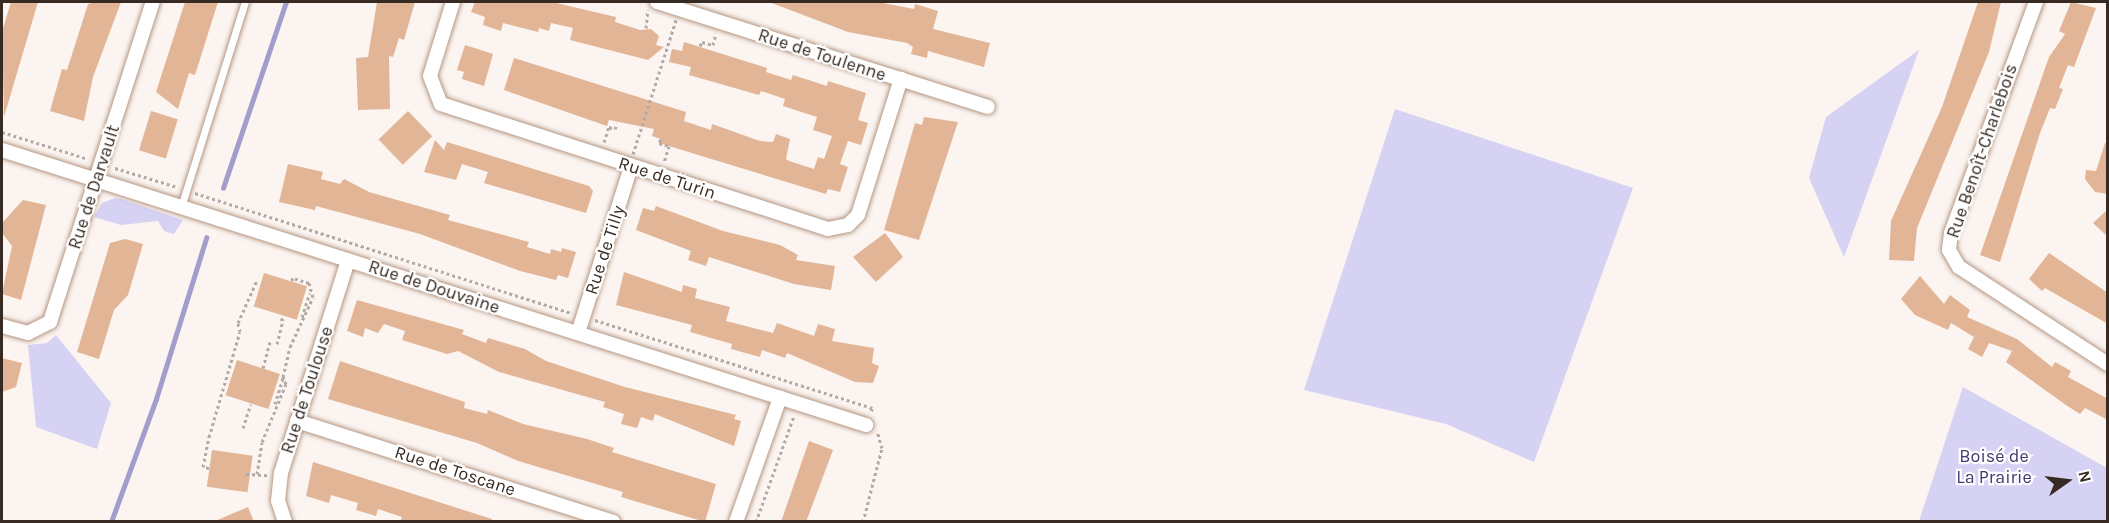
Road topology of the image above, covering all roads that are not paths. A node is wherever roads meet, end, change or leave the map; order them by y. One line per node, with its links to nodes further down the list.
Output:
1 (153, 2): 11 (street, Rue de Darvault)
2 (245, 2): 12 (lane)
3 (453, 2): 10 (street, Rue de Turin)
4 (657, 2): 6 (street, Rue de Toulenne)
5 (2036, 2): 16 (street, Rue Benoît-Charlebois)
6 (694, 7): 7 (street, Rue de Toulenne)
7 (901, 80): 8 (street, Rue de Toulenne); 10 (street, Rue de Turin)
8 (988, 107)
9 (2, 150): 11 (street, Rue de Douvaine)
10 (632, 161): 15 (street, Rue de Tilly)
11 (96, 180): 12 (street, Rue de Douvaine); 14 (street, Rue de Darvault)
12 (181, 207): 13 (street, Rue de Douvaine)
13 (348, 260): 15 (street, Rue de Douvaine); 18 (street, Rue de Toulouse)
14 (2, 326)
15 (578, 333): 17 (street, Rue de Douvaine)
16 (2108, 364)
17 (780, 398): 19 (street, Rue de Douvaine); 22 (street)
18 (297, 421): 20 (street, Rue de Toulouse); 21 (street, Rue de Toscane)
19 (866, 425)
20 (285, 522)
21 (613, 522)
22 (736, 522)

